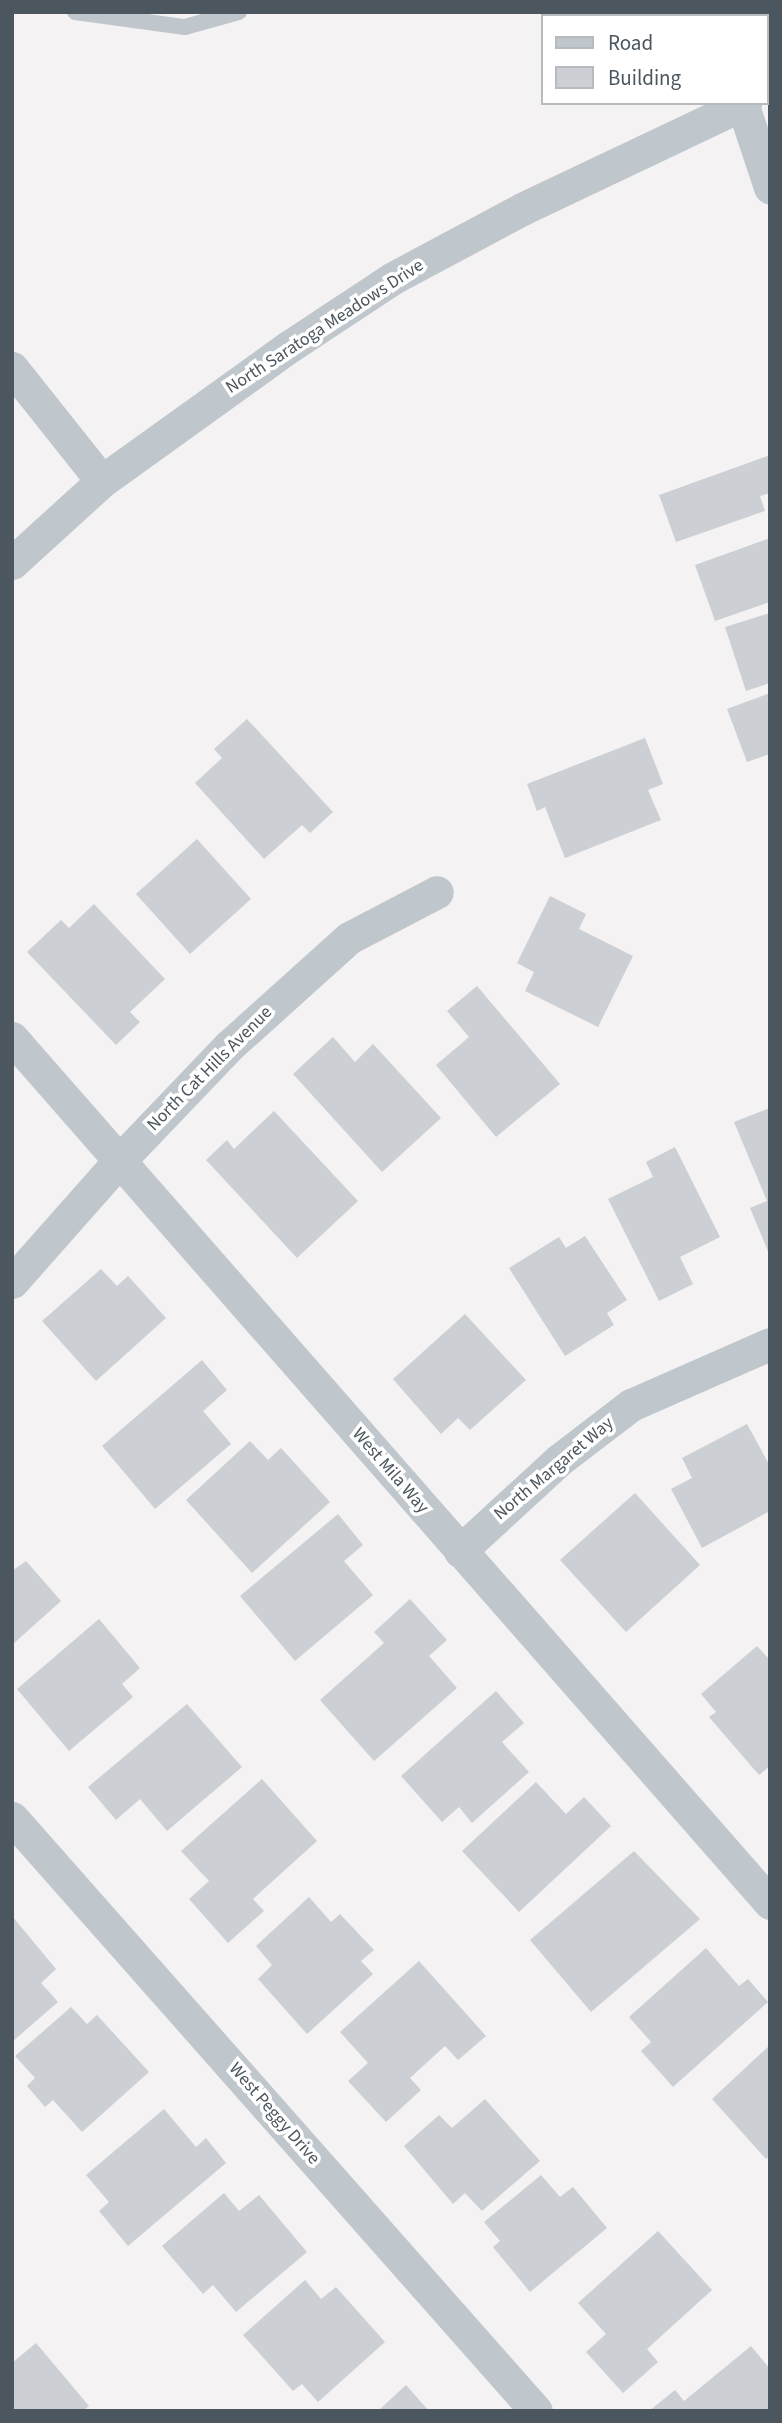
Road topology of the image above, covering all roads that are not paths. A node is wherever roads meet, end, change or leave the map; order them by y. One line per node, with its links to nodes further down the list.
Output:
1 (75, 12): 2 (lane)
2 (239, 12)
3 (739, 105): 7 (street, North Saratoga Meadows Drive)
4 (744, 105): 5 (street)
5 (770, 187)
6 (12, 368): 7 (street)
7 (102, 481): 8 (street, North Saratoga Meadows Drive)
8 (12, 563)
9 (437, 892): 11 (street, North Cat Hills Avenue)
10 (12, 1038): 11 (street, West Mila Way)
11 (120, 1160): 12 (street, North Cat Hills Avenue); 14 (street, West Mila Way)
12 (12, 1282)
13 (770, 1344): 14 (street, North Margaret Way)
14 (460, 1551): 16 (street, West Mila Way)
15 (12, 1818): 17 (street, West Peggy Drive)
16 (770, 1903)
17 (536, 2411)

